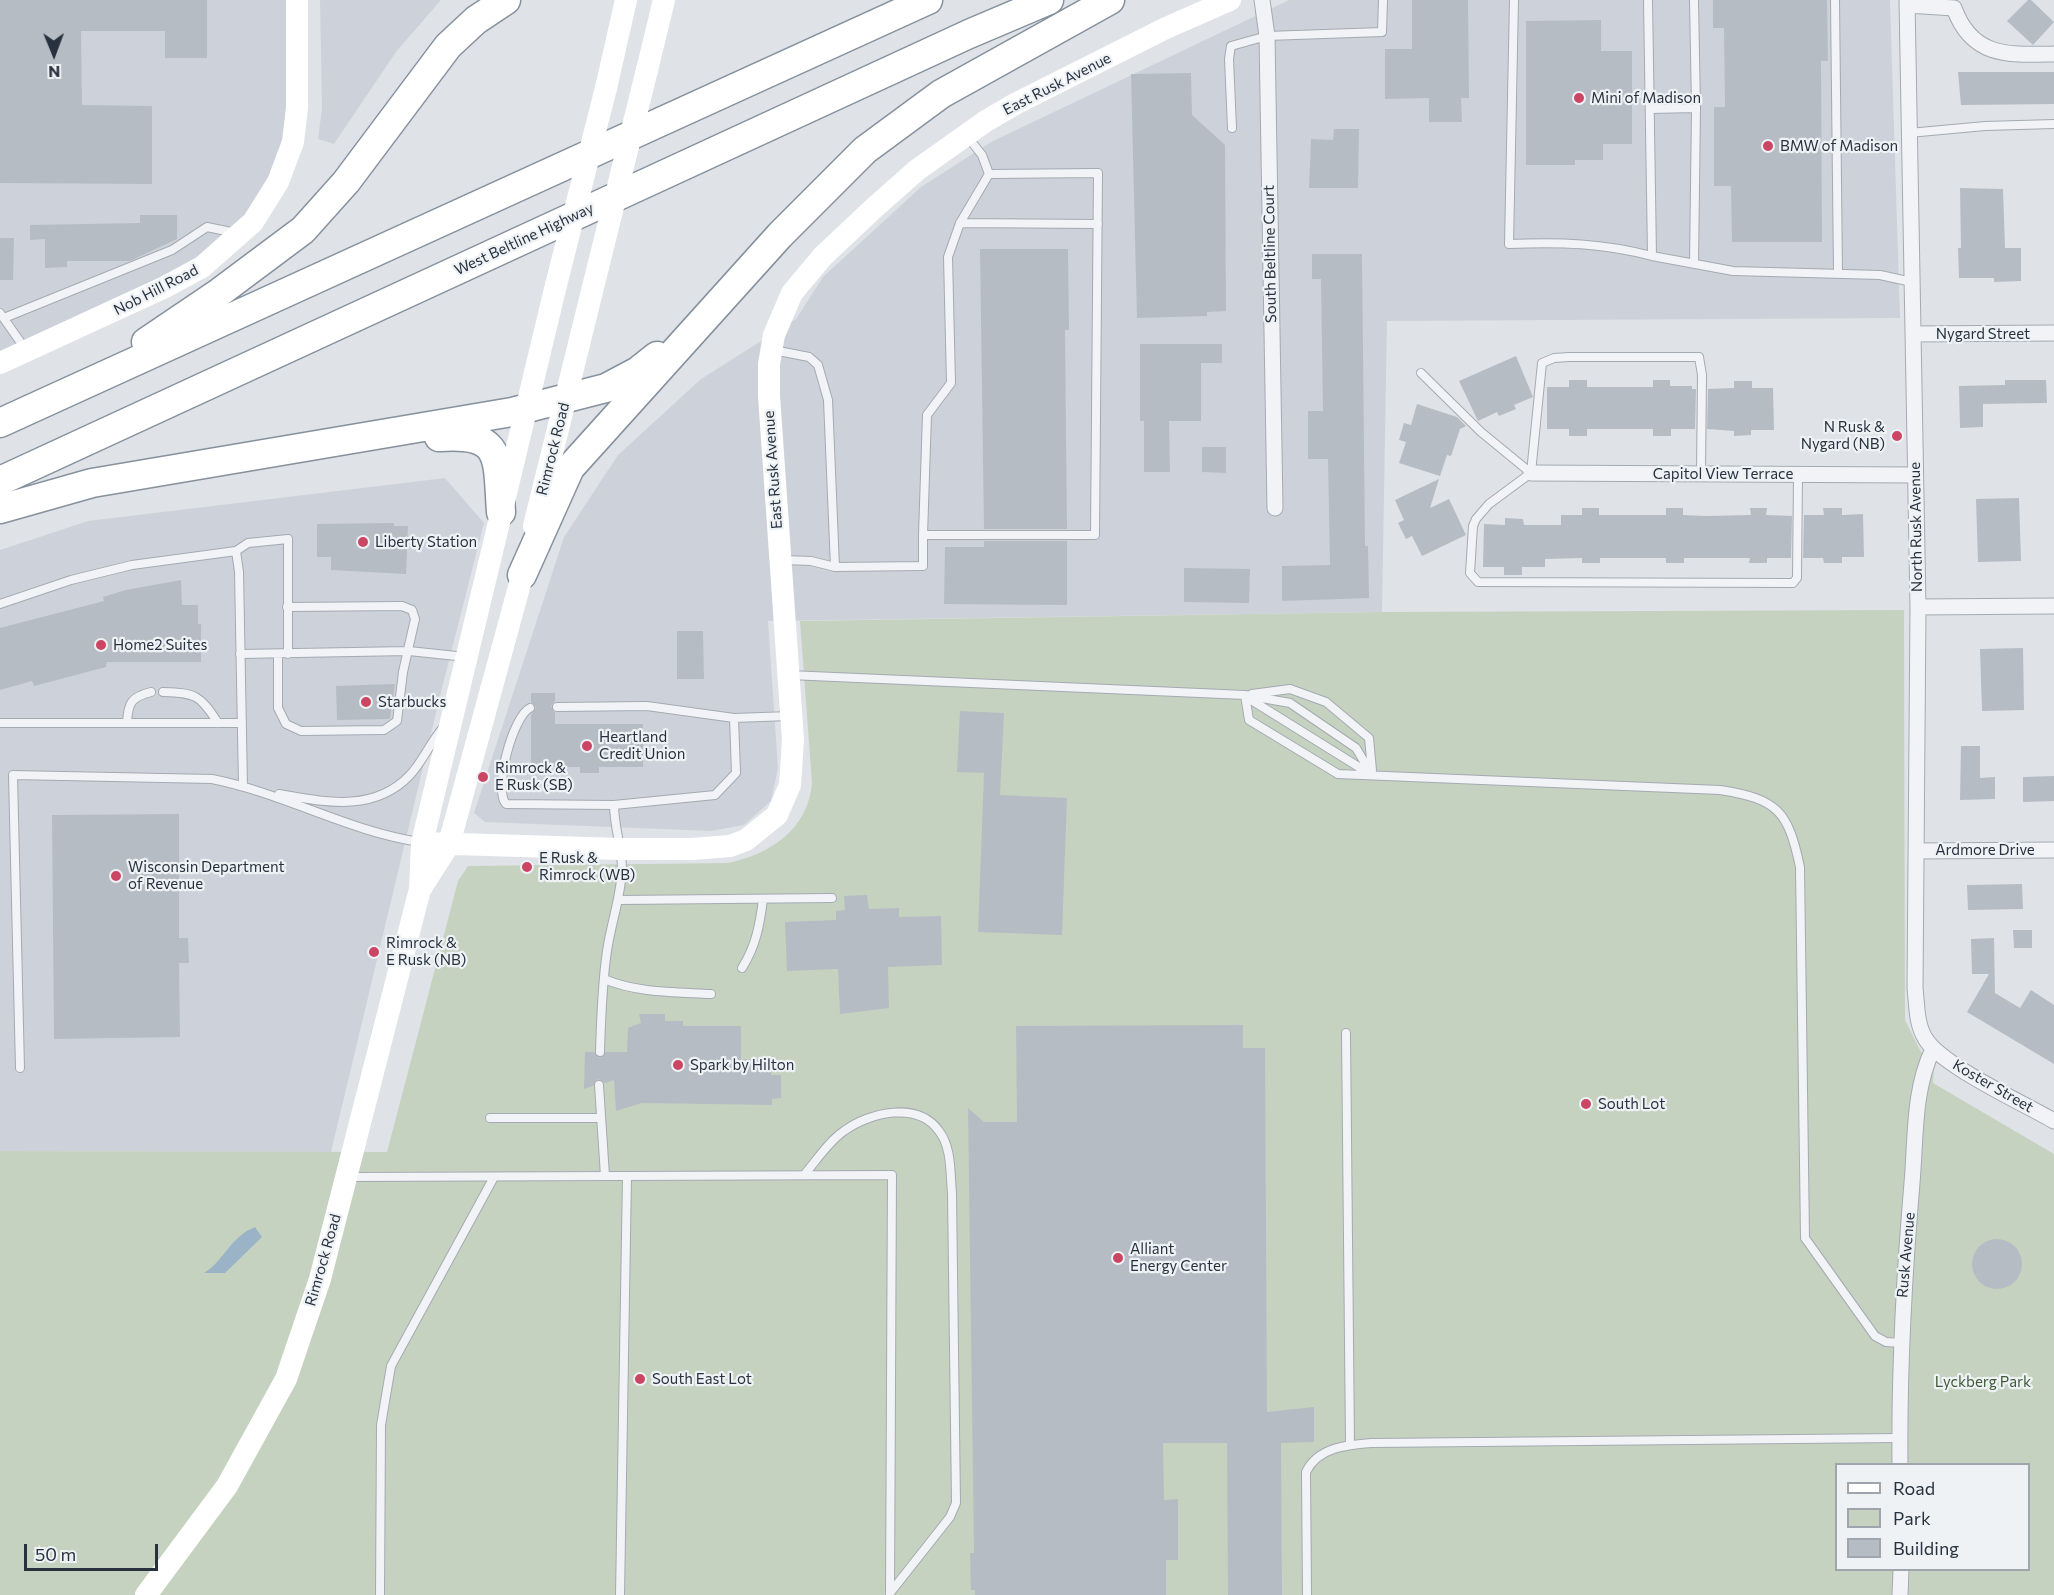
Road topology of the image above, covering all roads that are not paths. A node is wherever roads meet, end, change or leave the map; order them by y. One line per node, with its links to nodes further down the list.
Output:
1 (297, 0): 28 (main road, Nob Hill Road)
2 (506, 0): 41 (highway)
3 (626, 0): 43 (main road, Rimrock Road, bridge)
4 (664, 0): 42 (main road, Rimrock Road, bridge)
5 (928, 0): 41 (highway)
6 (1049, 0): 50 (highway, West Beltline Highway)
7 (1110, 0): 33 (highway)
8 (1230, 0): 24 (main road, East Rusk Avenue)
9 (1262, 0): 17 (street, South Beltline Court)
10 (1383, 0): 17 (lane)
11 (1514, 0): 29 (lane)
12 (1648, 0): 20 (lane)
13 (1694, 0): 19 (lane)
14 (1835, 0): 31 (lane)
15 (1907, 3): 16 (street); 23 (street, North Rusk Avenue)
16 (1957, 4): 18 (street)
17 (1267, 36): 22 (lane); 51 (street, South Beltline Court)
18 (2054, 54)
19 (1696, 108): 20 (lane); 30 (lane)
20 (1650, 109): 29 (lane)
21 (2054, 124): 23 (lane)
22 (1232, 128)
23 (1909, 132): 32 (street, North Rusk Avenue)
24 (966, 134): 25 (lane); 37 (main road, East Rusk Avenue)
25 (989, 174): 26 (lane); 27 (lane)
26 (960, 223): 27 (lane); 54 (lane)
27 (1098, 224): 54 (lane)
28 (241, 235): 34 (lane); 38 (main road, Nob Hill Road)
29 (1652, 256): 30 (lane)
30 (1694, 264): 31 (lane)
31 (1838, 273): 32 (lane)
32 (1912, 282): 36 (street, North Rusk Avenue)
33 (708, 315): 42 (highway); 58 (highway)
34 (2, 316): 38 (lane)
35 (2054, 333): 36 (street, Nygard Street)
36 (1913, 334): 49 (street, North Rusk Avenue)
37 (772, 350): 56 (main road, East Rusk Avenue); 57 (lane)
38 (27, 351): 39 (main road, Nob Hill Road)
39 (0, 363)
40 (1421, 373): 46 (lane)
41 (71, 391): 44 (highway)
42 (565, 398): 43 (highway); 58 (main road, Rimrock Road)
43 (527, 409): 45 (highway); 53 (main road, Rimrock Road)
44 (0, 423)
45 (350, 441): 52 (highway); 53 (highway)
46 (1531, 473): 47 (street, Capitol View Terrace); 47 (lane); 48 (lane)
47 (1701, 474): 48 (street, Capitol View Terrace)
48 (1798, 474): 49 (street, Capitol View Terrace)
49 (1914, 475): 62 (street, North Rusk Avenue)
50 (0, 481)
51 (1275, 508)
52 (0, 509)
53 (501, 512): 67 (main road, Rimrock Road)
54 (923, 535): 57 (lane)
55 (236, 551): 59 (lane); 61 (lane); 64 (lane)
56 (779, 560): 57 (lane); 68 (main road, East Rusk Avenue)
57 (835, 567)
58 (522, 575): 86 (main road, Rimrock Road)
59 (0, 604)
60 (2054, 606): 62 (street)
61 (287, 607): 63 (lane); 66 (lane)
62 (1918, 607): 89 (street, North Rusk Avenue)
63 (409, 651): 65 (lane); 66 (lane); 67 (lane)
64 (240, 654): 65 (lane); 80 (lane)
65 (278, 654): 66 (lane)
66 (288, 654)
67 (467, 658): 75 (main road, Rimrock Road)
68 (788, 675): 71 (lane); 74 (main road, East Rusk Avenue)
69 (151, 692): 78 (lane)
70 (163, 692): 79 (lane)
71 (1245, 695): 81 (lane); 81 (lane); 81 (lane); 81 (lane)
72 (557, 707): 76 (lane)
73 (530, 708): 84 (lane)
74 (791, 716): 76 (lane); 87 (main road, East Rusk Avenue)
75 (452, 718): 83 (lane); 85 (main road, Rimrock Road)
76 (734, 718): 84 (lane)
77 (0, 723): 78 (lane)
78 (127, 723): 79 (lane)
79 (219, 723): 80 (lane)
80 (242, 723): 82 (lane)
81 (1372, 775): 110 (lane)
82 (243, 786): 83 (lane); 100 (lane)
83 (257, 791): 85 (lane)
84 (614, 805): 87 (lane)
85 (422, 843): 86 (main road, East Rusk Avenue); 90 (main road, Rimrock Road)
86 (449, 844): 87 (main road, East Rusk Avenue); 90 (main road, Rimrock Road)
87 (621, 849): 93 (lane)
88 (2054, 850): 89 (street, Ardmore Drive)
89 (1916, 851): 98 (street, North Rusk Avenue)
90 (420, 889): 108 (main road, Rimrock Road)
91 (832, 898): 92 (lane)
92 (763, 899): 93 (lane); 94 (lane)
93 (619, 900): 95 (lane)
94 (742, 968)
95 (604, 979): 96 (lane); 99 (lane)
96 (711, 994)
97 (1346, 1033): 112 (lane)
98 (1933, 1049): 104 (street, Koster Street); 110 (street, Rusk Avenue)
99 (600, 1052)
100 (20, 1068)
101 (599, 1085): 103 (lane)
102 (490, 1118): 103 (lane)
103 (601, 1118): 106 (lane)
104 (2054, 1121)
105 (804, 1175): 107 (lane); 115 (lane); 115 (lane)
106 (605, 1176): 107 (lane); 109 (lane)
107 (627, 1176): 118 (lane)
108 (346, 1177): 109 (lane); 116 (main road, Rimrock Road)
109 (494, 1177): 117 (lane)
110 (1901, 1343): 111 (street, Rusk Avenue)
111 (1900, 1438): 112 (lane); 113 (street, Rusk Avenue)
112 (1350, 1445): 119 (lane)
113 (1900, 1463)
114 (1901, 1571): 120 (street)
115 (890, 1594)
116 (146, 1595)
117 (380, 1595)
118 (620, 1595)
119 (1308, 1595)
120 (1900, 1595)

